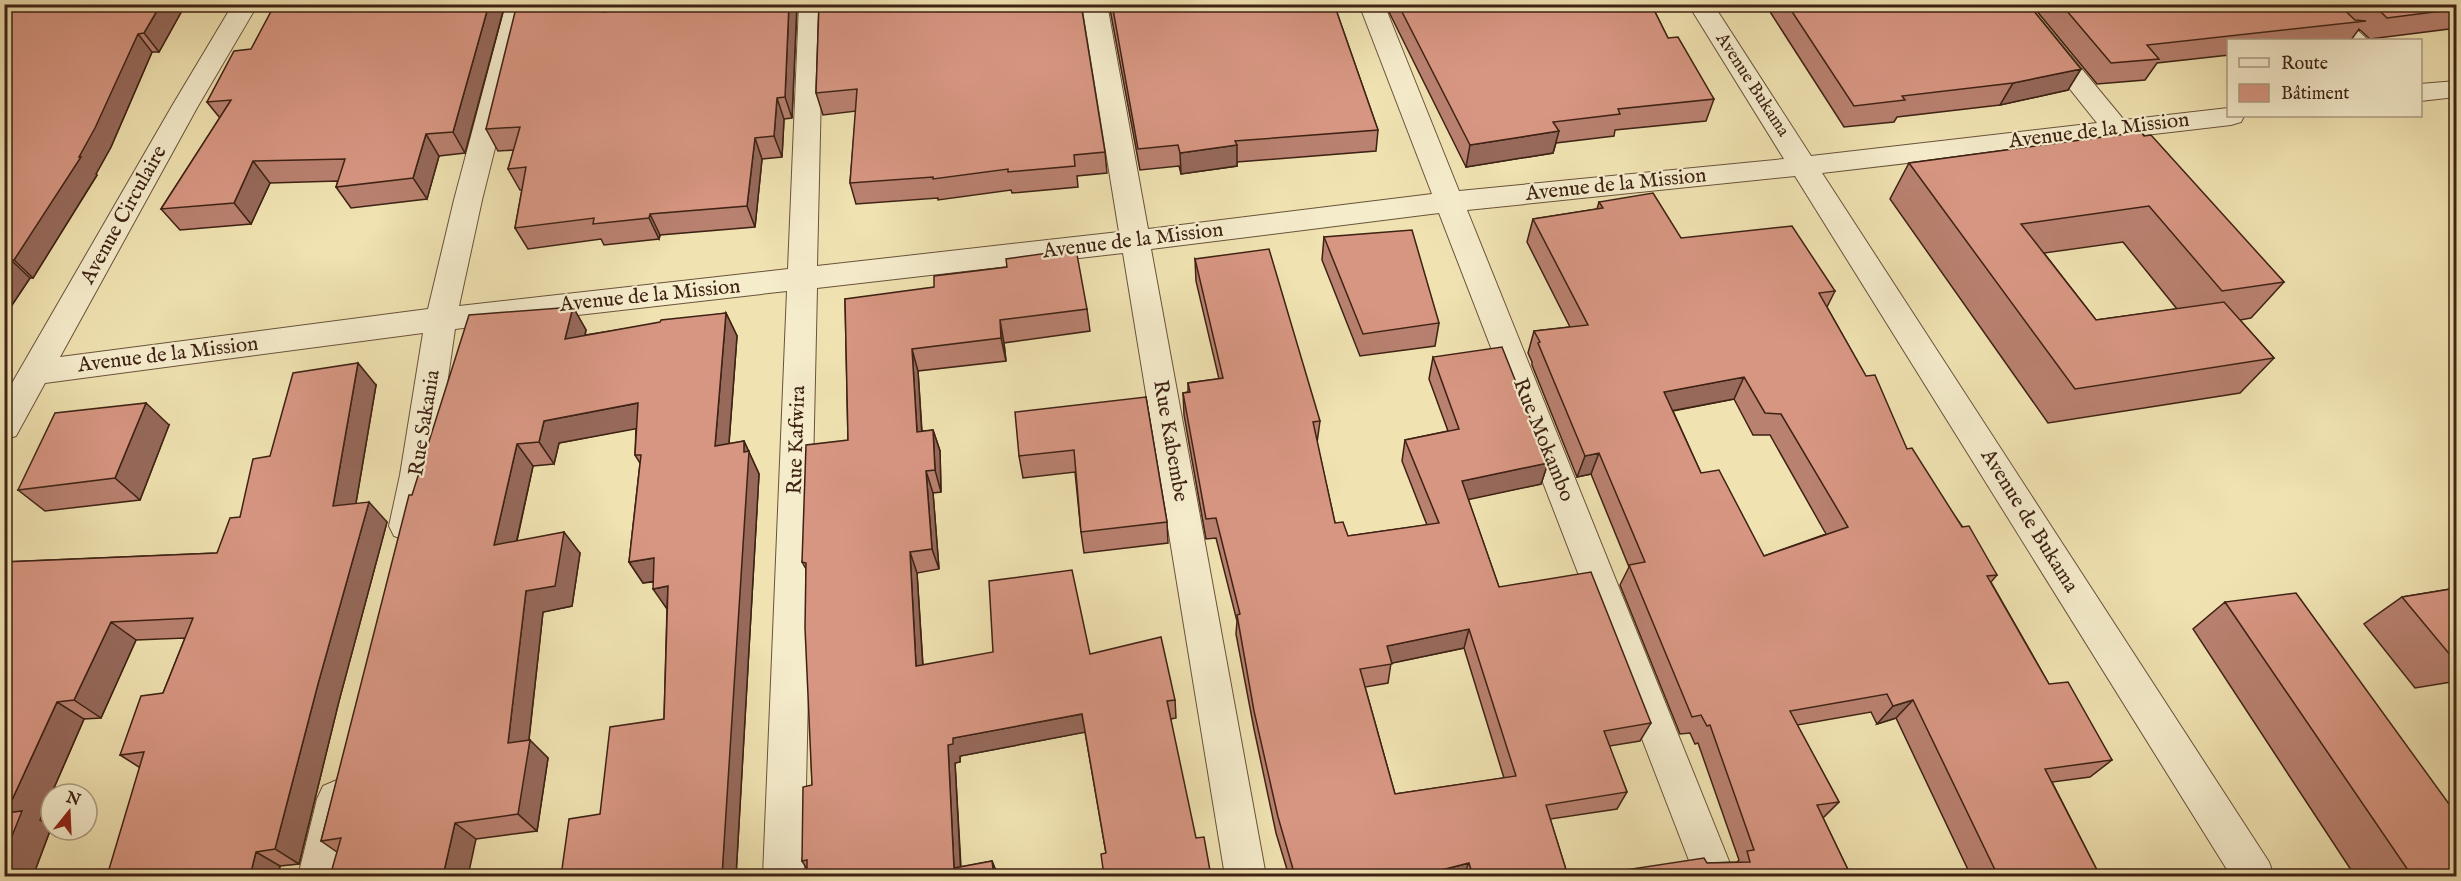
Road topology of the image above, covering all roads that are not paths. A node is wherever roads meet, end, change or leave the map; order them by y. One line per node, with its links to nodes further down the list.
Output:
1 (246, 4): 19 (street, Avenue Circulaire)
2 (519, 4): 18 (street, Rue Sakania)
3 (811, 4): 17 (street, Rue Kafwira)
4 (1094, 4): 16 (street, Rue Kabembe)
5 (1371, 4): 15 (street, Rue Mokambo)
6 (1700, 4): 14 (street, Avenue Bukama)
7 (2014, 4): 13 (street)
8 (2314, 4): 9 (street)
9 (2354, 39)
10 (2457, 89): 11 (street)
11 (2422, 93)
12 (2227, 116): 13 (street, Avenue de la Mission)
13 (2117, 129): 14 (street, Avenue de la Mission)
14 (1804, 166): 15 (street, Avenue de la Mission); 27 (street, Avenue de Bukama)
15 (1449, 202): 16 (street, Avenue de la Mission); 26 (street, Rue Mokambo)
16 (1135, 241): 17 (street, Avenue de la Mission); 25 (street, Rue Kabembe)
17 (802, 279): 18 (street, Avenue de la Mission); 24 (street, Rue Kafwira)
18 (441, 320): 19 (street, Avenue de la Mission); 21 (street, Rue Sakania)
19 (36, 372): 20 (street, Avenue Circulaire)
20 (4, 427)
21 (399, 552)
22 (343, 772): 23 (street)
23 (318, 876)
24 (783, 876)
25 (1246, 876)
26 (1715, 876)
27 (2254, 876)

